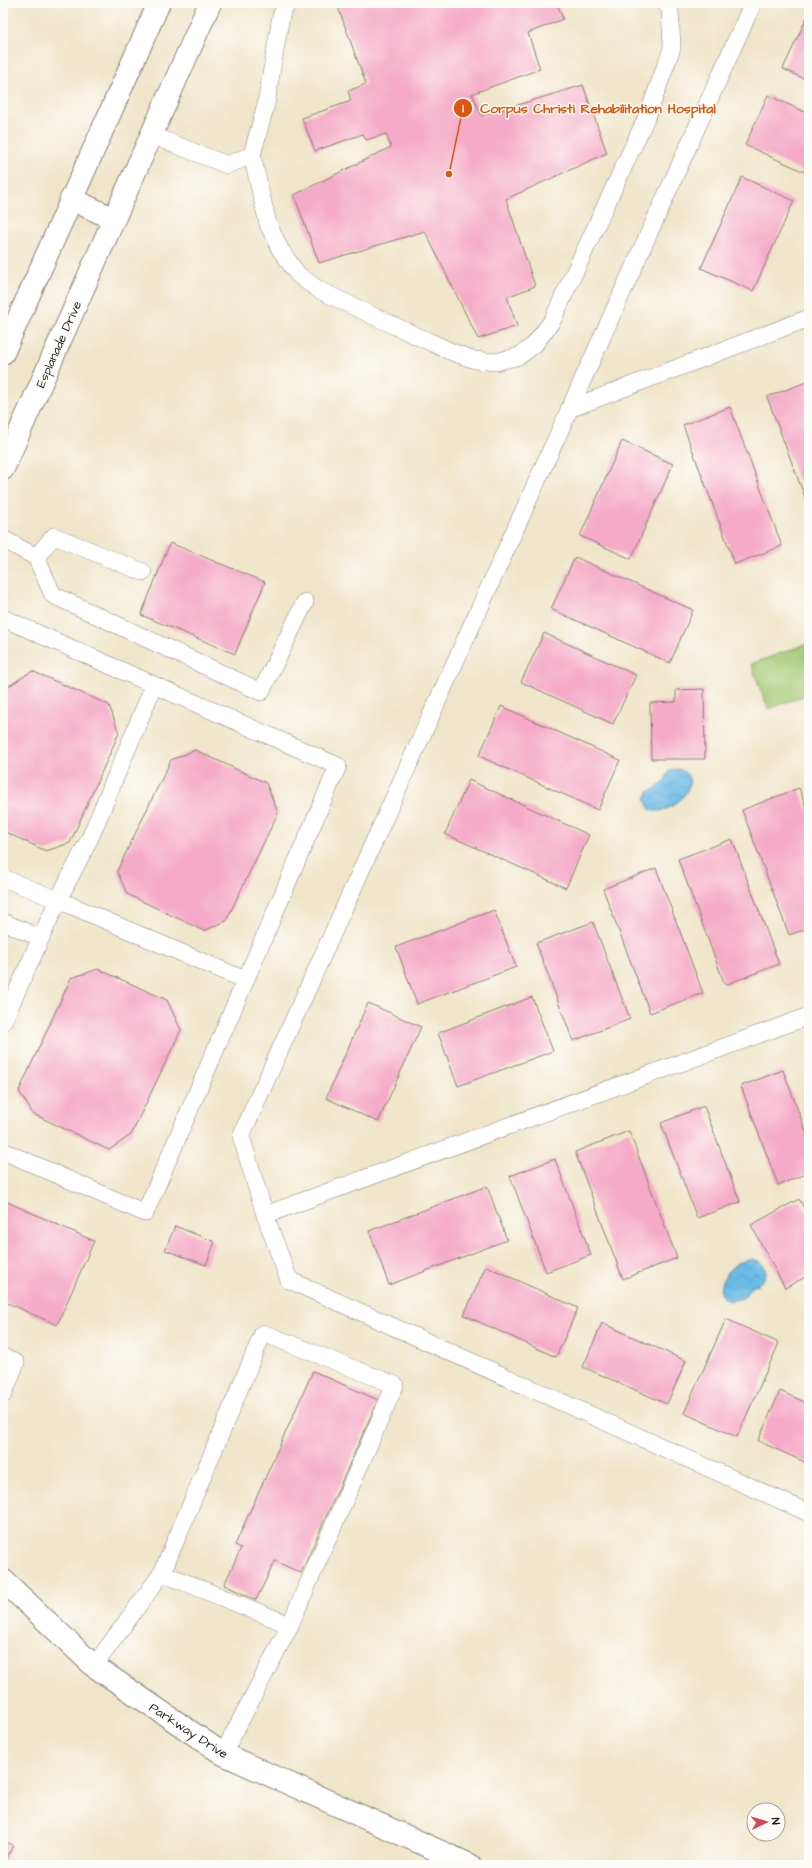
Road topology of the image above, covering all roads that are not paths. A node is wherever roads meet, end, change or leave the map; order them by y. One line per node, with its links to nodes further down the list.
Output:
1 (159, 3): 8 (street)
2 (210, 3): 6 (street, Esplanade Drive)
3 (287, 3): 7 (lane)
4 (666, 3): 7 (lane)
5 (752, 3): 12 (lane)
6 (151, 135): 7 (lane); 9 (street, Esplanade Drive)
7 (252, 155)
8 (71, 199): 9 (street); 11 (street)
9 (114, 219): 13 (street, Esplanade Drive)
10 (809, 318): 12 (lane)
11 (3, 353)
12 (569, 409): 28 (lane)
13 (3, 469)
14 (3, 539): 15 (lane)
15 (36, 557): 16 (lane); 17 (lane)
16 (143, 572)
17 (305, 602)
18 (3, 618): 19 (lane)
19 (154, 685): 21 (lane); 24 (lane)
20 (3, 878): 21 (lane)
21 (58, 900): 23 (lane); 24 (lane)
22 (3, 922): 23 (lane)
23 (41, 938): 26 (lane)
24 (245, 980): 27 (lane)
25 (809, 1016): 28 (lane)
26 (3, 1022)
27 (3, 1151)
28 (265, 1215): 31 (lane)
29 (3, 1358): 30 (lane)
30 (3, 1395)
31 (809, 1513)
32 (162, 1573): 34 (lane); 34 (lane); 35 (lane)
33 (3, 1580): 35 (street, Parkway Drive)
34 (290, 1626): 36 (lane)
35 (94, 1666): 36 (street, Parkway Drive)
36 (223, 1754): 37 (street, Parkway Drive)
37 (470, 1865)

